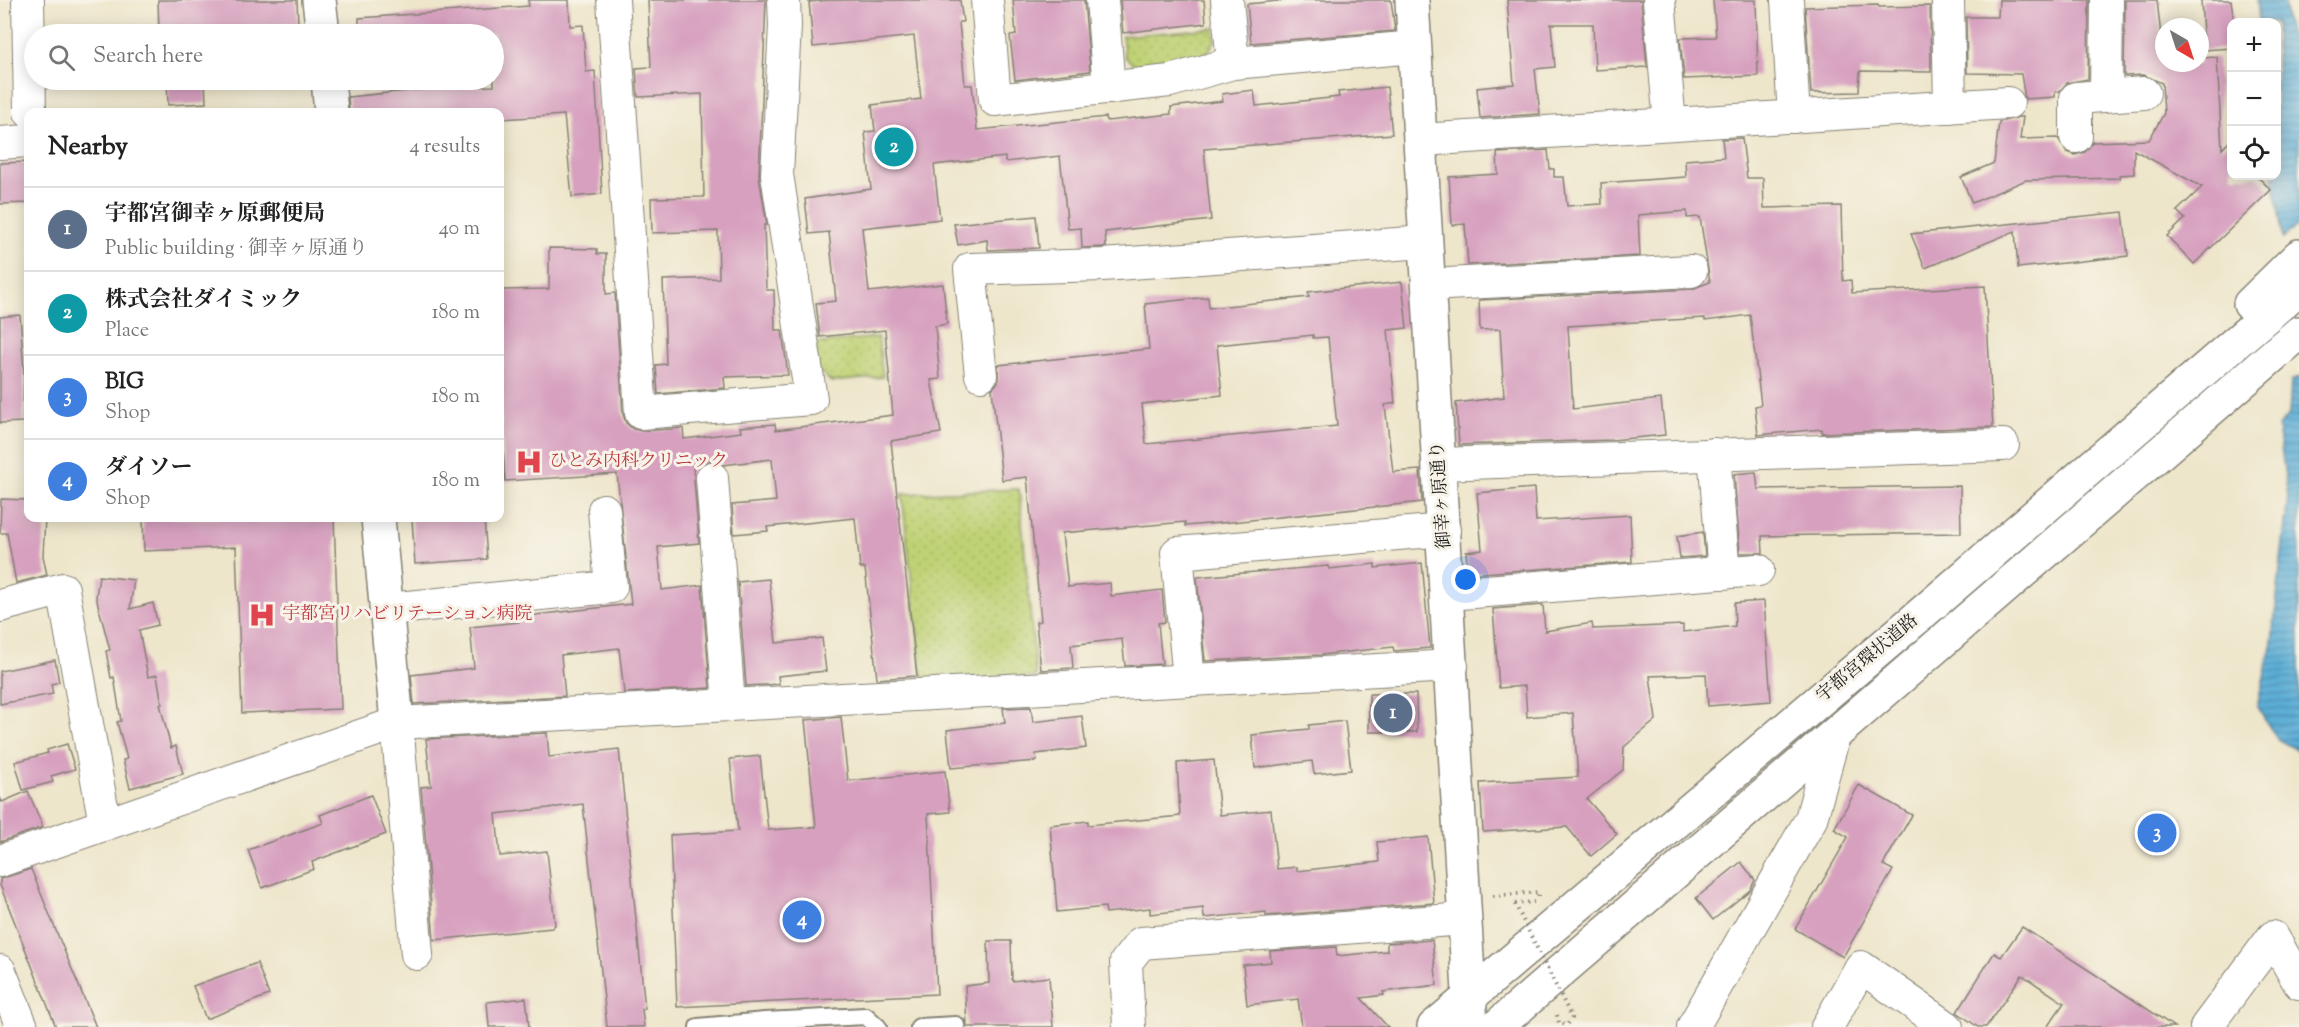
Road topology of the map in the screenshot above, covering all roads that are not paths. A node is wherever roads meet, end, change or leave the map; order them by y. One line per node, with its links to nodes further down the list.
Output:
1 (28, 0): 13 (street)
2 (319, 0): 14 (main road)
3 (613, 0): 4 (street)
4 (784, 0)
5 (987, 0): 17 (street)
6 (1102, 0): 17 (street)
7 (1227, 0): 16 (street)
8 (1412, 0): 15 (main road, 御幸ヶ原通り)
9 (1659, 0): 27 (street)
10 (1787, 0): 26 (street)
11 (1948, 0): 23 (street)
12 (2107, 0): 21 (street)
13 (28, 24)
14 (322, 24)
15 (1415, 46): 16 (street); 29 (main road, 御幸ヶ原通り)
16 (1233, 63): 17 (street)
17 (1109, 88)
18 (30, 90): 24 (street)
19 (329, 90): 25 (main road)
20 (2144, 93): 21 (street)
21 (2106, 95): 28 (street)
22 (2008, 103): 23 (street)
23 (1950, 107): 26 (street)
24 (30, 108)
25 (331, 108)
26 (1794, 117): 27 (street)
27 (1670, 124): 29 (street)
28 (2076, 137)
29 (1420, 140): 32 (main road, 御幸ヶ原通り)
30 (24, 141): 31 (street)
31 (0, 143)
32 (1425, 242): 35 (main road, 御幸ヶ原通り); 39 (street)
33 (2299, 256): 47 (main road)
34 (1691, 271): 35 (street)
35 (1428, 285): 42 (main road, 御幸ヶ原通り)
36 (2299, 288): 47 (main road, 宇都宮環状道路)
37 (2299, 333): 48 (main road, 宇都宮環状道路)
38 (2299, 354): 48 (main road)
39 (981, 375)
40 (2003, 445): 41 (street)
41 (1714, 454): 42 (street); 50 (street)
42 (1440, 464): 46 (main road, 御幸ヶ原通り)
43 (712, 478): 56 (street)
44 (604, 510): 53 (street)
45 (378, 522): 53 (main road)
46 (1444, 530): 51 (main road, 御幸ヶ原通り); 55 (street)
47 (2016, 530): 65 (main road, 宇都宮環状道路)
48 (2033, 565): 58 (main road, 宇都宮環状道路)
49 (1758, 570): 50 (street)
50 (1724, 573): 51 (street)
51 (1448, 594): 54 (main road, 御幸ヶ原通り)
52 (0, 606): 59 (street)
53 (387, 609): 57 (main road)
54 (1452, 666): 55 (street); 61 (main road, 御幸ヶ原通り)
55 (1189, 680): 56 (street)
56 (729, 705): 57 (street)
57 (397, 723): 59 (street); 62 (street)
58 (1834, 736): 75 (main road, 宇都宮環状道路); 76 (street)
59 (105, 824): 60 (street)
60 (0, 861)
61 (1465, 920): 65 (main road, 御幸ヶ原通り); 73 (street)
62 (417, 954)
63 (0, 971): 68 (street)
64 (2299, 983): 79 (street)
65 (1470, 1012): 74 (main road, 宇都宮環状道路)
66 (829, 1022): 67 (lane); 70 (lane)
67 (766, 1024): 69 (lane)
68 (22, 1027)
69 (698, 1027)
70 (878, 1027)
71 (919, 1027): 72 (lane)
72 (956, 1027)
73 (1129, 1027)
74 (1434, 1027)
75 (1496, 1027)
76 (1693, 1027)
77 (1827, 1027): 78 (street)
78 (1947, 1027)
79 (2206, 1027)

